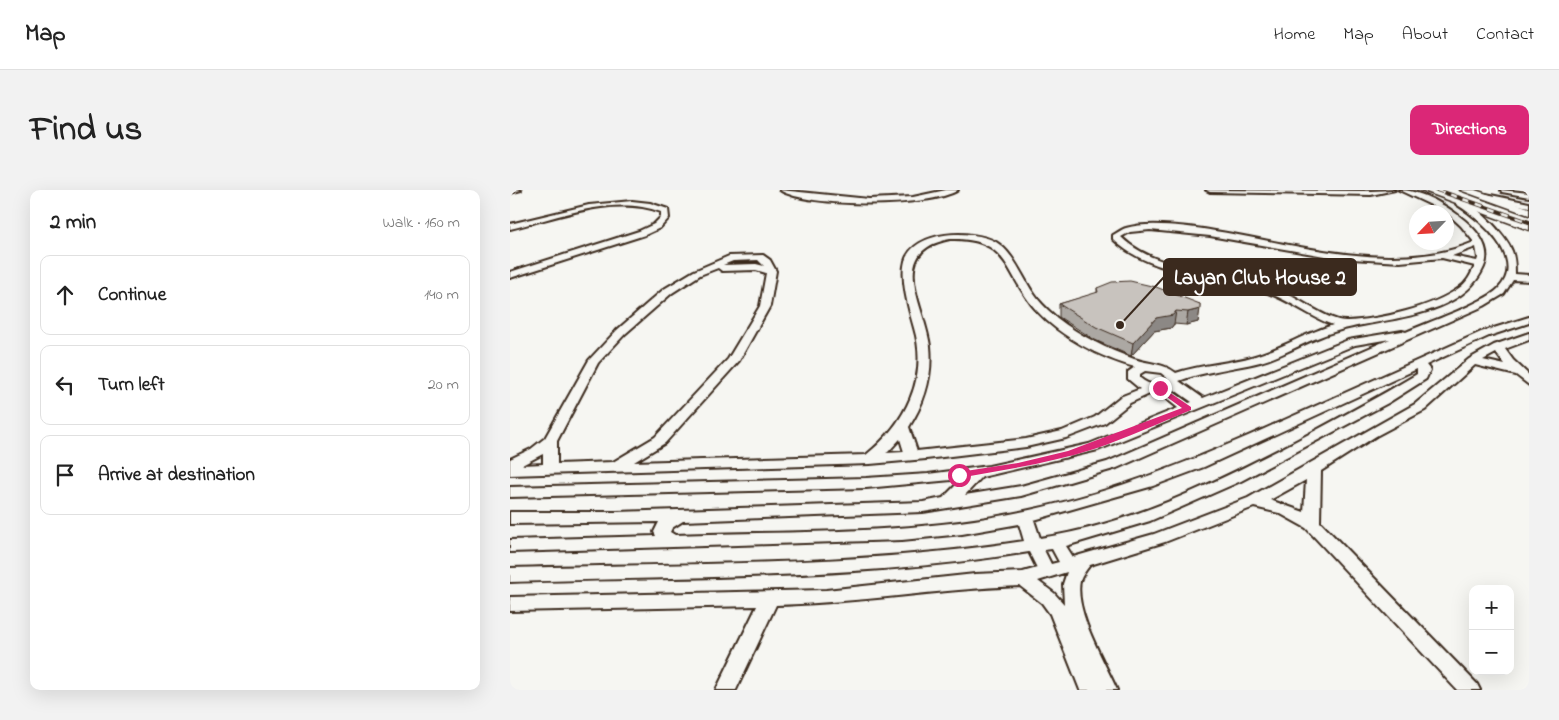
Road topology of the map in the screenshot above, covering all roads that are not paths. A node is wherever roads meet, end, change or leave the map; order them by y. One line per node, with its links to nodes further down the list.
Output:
1 (517, 190): 6 (street)
2 (784, 190): 3 (street)
3 (954, 190)
4 (1210, 190): 7 (street)
5 (1505, 190): 10 (street)
6 (510, 191)
7 (1393, 193): 8 (street)
8 (1421, 193): 9 (main road); 11 (street); 12 (street)
9 (1466, 195): 13 (street); 14 (main road); 17 (main road); 22 (street)
10 (1529, 195)
11 (1429, 205)
12 (1436, 205)
13 (1529, 205)
14 (1529, 212)
15 (1454, 217): 18 (street)
16 (510, 227): 21 (street)
17 (1529, 227)
18 (1481, 248): 19 (street); 20 (street)
19 (1441, 256): 20 (street); 24 (street)
20 (1480, 265): 26 (street)
21 (510, 275)
22 (1512, 277): 23 (street); 28 (street)
23 (1529, 278)
24 (1306, 309): 26 (street); 27 (street)
25 (1529, 320): 33 (street)
26 (1345, 325): 27 (street)
27 (1317, 333): 36 (street)
28 (1413, 333): 43 (street); 59 (street)
29 (1529, 336): 30 (street)
30 (1498, 347): 32 (street); 37 (street)
31 (1121, 359): 34 (street); 38 (street); 45 (street)
32 (1472, 360): 37 (street); 54 (street)
33 (1420, 364): 61 (street); 66 (street)
34 (1149, 367): 35 (street); 38 (street)
35 (1165, 370): 36 (street); 39 (street)
36 (1196, 370): 39 (street)
37 (1518, 372): 40 (street)
38 (1134, 375): 41 (street); 42 (street)
39 (1173, 381): 41 (street); 43 (street)
40 (1529, 381)
41 (1156, 388): 42 (street); 44 (street)
42 (1125, 400): 48 (street)
43 (1202, 403): 44 (street)
44 (1188, 409): 56 (street)
45 (902, 428): 48 (street); 49 (street)
46 (660, 440): 47 (street); 51 (street); 52 (street)
47 (550, 441): 50 (street); 53 (street)
48 (912, 456): 49 (street)
49 (870, 459): 51 (street)
50 (510, 465)
51 (664, 465): 52 (street)
52 (615, 466): 53 (street)
53 (550, 468): 55 (street)
54 (1314, 468): 58 (street); 64 (street)
55 (510, 470)
56 (977, 472): 57 (street); 59 (street)
57 (510, 492)
58 (1254, 502): 64 (street); 70 (street)
59 (948, 504): 60 (street)
60 (681, 515): 63 (street); 65 (street)
61 (1025, 517): 65 (street); 69 (street)
62 (510, 518): 63 (street)
63 (617, 518): 67 (street)
64 (1312, 524): 80 (street)
65 (671, 540): 67 (street)
66 (1056, 542): 69 (street); 70 (street)
67 (606, 543): 68 (street)
68 (510, 546)
69 (1034, 546): 71 (street); 72 (street)
70 (1076, 563): 71 (street); 76 (street)
71 (1047, 572): 73 (street)
72 (510, 575)
73 (1023, 579): 74 (street); 76 (street)
74 (770, 598): 75 (street); 77 (street)
75 (510, 604)
76 (1069, 617): 78 (street); 79 (street)
77 (726, 690)
78 (1090, 690)
79 (1107, 690)
80 (1470, 690)

